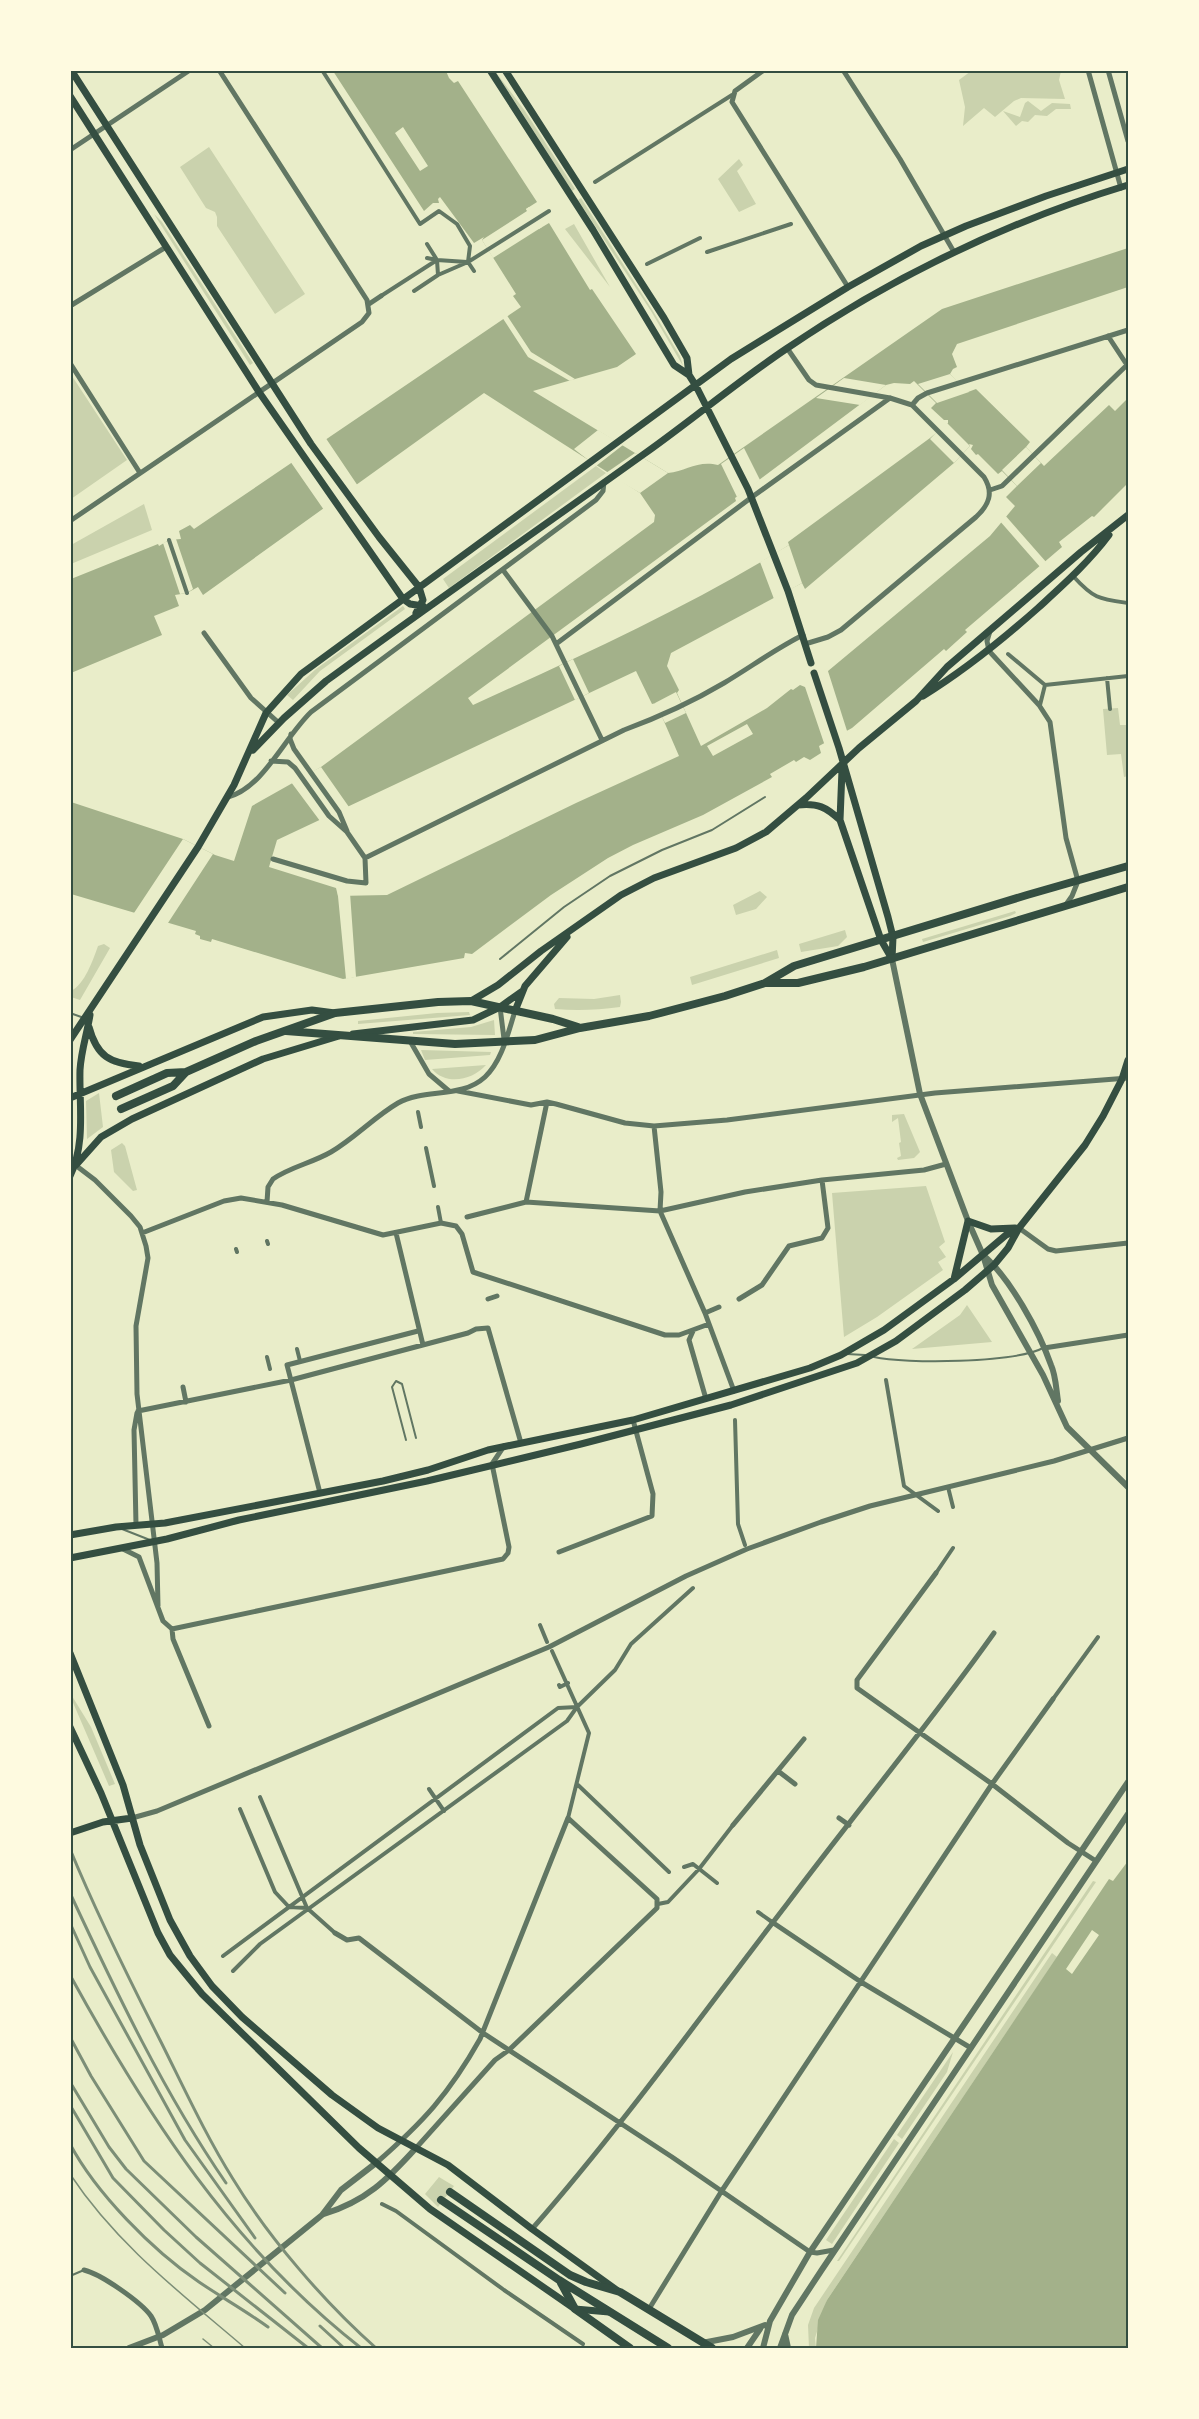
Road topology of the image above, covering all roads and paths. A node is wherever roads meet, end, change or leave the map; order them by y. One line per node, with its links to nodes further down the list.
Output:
1 (71, 70): 13 (main road)
2 (190, 70): 13 (street)
3 (219, 70): 38 (street)
4 (322, 70): 31 (street)
5 (490, 70): 45 (main road)
6 (505, 70): 45 (main road)
7 (764, 70): 11 (street)
8 (843, 70): 23 (street)
9 (1088, 70): 18 (street)
10 (1108, 70): 15 (street)
11 (732, 95): 19 (street); 35 (street)
12 (70, 96): 14 (main road)
13 (106, 126): 14 (street); 46 (main road)
14 (94, 134): 16 (street); 26 (main road)
15 (1128, 141)
16 (70, 150)
17 (1128, 170): 18 (main road)
18 (1117, 173): 20 (street); 23 (main road)
19 (595, 182)
20 (1125, 187): 28 (main road)
21 (549, 211): 31 (street)
22 (791, 224): 27 (street)
23 (944, 236): 28 (street); 35 (main road)
24 (700, 238): 32 (street)
25 (427, 244): 30 (street)
26 (166, 247): 39 (street); 48 (main road)
27 (707, 252)
28 (954, 252): 42 (main road)
29 (427, 258): 30 (street)
30 (437, 260): 31 (street); 34 (street); 37 (street)
31 (468, 262): 33 (street); 34 (street)
32 (647, 264)
33 (474, 271)
34 (438, 275): 36 (street)
35 (848, 287): 47 (main road)
36 (414, 291)
37 (381, 296): 38 (street)
38 (369, 304): 46 (street)
39 (70, 306)
40 (1128, 330): 41 (street)
41 (1108, 336): 44 (street); 50 (street)
42 (787, 348): 49 (street); 51 (main road)
43 (70, 363): 52 (street)
44 (1128, 365): 54 (street)
45 (689, 375): 47 (main road)
46 (272, 383): 48 (street); 62 (main road)
47 (696, 386): 51 (main road); 62 (main road)
48 (259, 392): 52 (street); 64 (main road)
49 (890, 398): 50 (street); 55 (street)
50 (912, 405): 54 (street)
51 (707, 406): 53 (main road); 55 (main road)
52 (140, 473): 57 (street)
53 (604, 482): 60 (street); 65 (main road)
54 (990, 490): 73 (street)
55 (752, 497): 71 (main road); 72 (street)
56 (1128, 515): 58 (main road)
57 (70, 521)
58 (1116, 527): 61 (main road); 69 (main road)
59 (169, 540): 63 (street)
60 (503, 570): 72 (street); 86 (street)
61 (1073, 576): 66 (street); 74 (main road)
62 (419, 587): 64 (main road); 67 (main road)
63 (187, 593)
64 (403, 598): 67 (main road); 84 (main road)
65 (437, 602): 67 (main road); 68 (main road)
66 (1128, 603)
67 (421, 606): 68 (main road)
68 (412, 618): 85 (main road)
69 (990, 631): 74 (street); 81 (main road)
70 (204, 633): 84 (street)
71 (803, 635): 73 (main road); 87 (street)
72 (556, 644): 87 (street)
73 (805, 644): 76 (main road)
74 (989, 651): 81 (main road); 82 (street)
75 (1008, 654): 80 (street)
76 (812, 663)
77 (814, 673): 90 (main road)
78 (1128, 676): 79 (street)
79 (1107, 678): 80 (street); 83 (street)
80 (1045, 685): 82 (street)
81 (916, 700): 90 (main road)
82 (1039, 705): 99 (street)
83 (1110, 709)
84 (266, 713): 85 (street); 88 (main road)
85 (279, 723): 88 (main road)
86 (291, 732): 89 (street); 95 (street)
87 (602, 740): 96 (street)
88 (249, 754): 91 (main road)
89 (271, 761): 91 (street); 95 (street)
90 (843, 762): 93 (main road); 94 (main road); 103 (main road)
91 (228, 797): 114 (main road)
92 (765, 797): 105 (lane)
93 (798, 805): 94 (main road); 102 (main road)
94 (840, 820): 104 (main road)
95 (347, 832): 96 (street)
96 (365, 858): 97 (street)
97 (273, 859)
98 (1128, 866): 99 (main road)
99 (1078, 881): 101 (street); 103 (main road)
100 (1128, 886): 101 (main road)
101 (1065, 906): 106 (main road)
102 (573, 930): 108 (main road); 109 (main road)
103 (893, 937): 104 (main road); 106 (main road)
104 (881, 940): 106 (main road); 107 (main road)
105 (500, 959)
106 (892, 959): 107 (main road); 128 (street)
107 (765, 983): 115 (main road)
108 (521, 992): 110 (main road); 111 (main road)
109 (471, 1001): 110 (main road); 113 (main road)
110 (500, 1007): 111 (main road); 117 (main road); 120 (street)
111 (515, 1011): 115 (main road); 120 (street)
112 (70, 1013): 114 (lane)
113 (335, 1013): 116 (main road); 122 (main road)
114 (89, 1019): 118 (main road); 122 (main road); 127 (main road)
115 (580, 1028): 120 (main road)
116 (286, 1031): 117 (main road); 123 (main road)
117 (339, 1036): 119 (main road); 137 (main road)
118 (70, 1040)
119 (410, 1041): 120 (main road); 125 (street)
120 (504, 1043): 126 (street)
121 (1128, 1060): 124 (main road)
122 (141, 1067): 127 (main road)
123 (186, 1072): 129 (main road); 132 (main road)
124 (1125, 1078): 128 (street); 149 (main road)
125 (449, 1090): 126 (street); 142 (street)
126 (458, 1090): 131 (street)
127 (81, 1093): 130 (main road); 137 (main road)
128 (920, 1094): 134 (street); 138 (street)
129 (116, 1096)
130 (70, 1098)
131 (547, 1102): 134 (street); 143 (street)
132 (121, 1109)
133 (418, 1112): 135 (street)
134 (654, 1126): 145 (street)
135 (421, 1127)
136 (426, 1148): 141 (street)
137 (73, 1163): 139 (main road); 150 (street)
138 (946, 1164): 140 (street); 147 (street)
139 (70, 1176)
140 (822, 1180): 145 (street); 159 (street)
141 (434, 1186)
142 (267, 1202): 150 (street); 151 (street)
143 (526, 1202): 145 (street); 146 (street)
144 (438, 1207): 148 (street)
145 (660, 1211): 161 (street)
146 (467, 1217)
147 (968, 1221): 149 (main road); 153 (street); 156 (main road)
148 (441, 1223): 151 (street); 164 (street)
149 (1019, 1228): 152 (street); 153 (main road); 154 (main road)
150 (142, 1233): 183 (street)
151 (396, 1233): 163 (street)
152 (1128, 1242)
153 (983, 1255): 154 (street); 155 (street); 156 (main road)
154 (994, 1265): 155 (main road); 167 (street)
155 (987, 1271): 169 (street); 171 (main road)
156 (954, 1279): 170 (main road)
157 (496, 1296): 158 (street)
158 (488, 1299)
159 (739, 1299)
160 (719, 1306): 161 (street)
161 (705, 1313): 162 (street)
162 (709, 1324): 164 (street); 178 (street)
163 (418, 1331): 166 (street); 173 (street)
164 (693, 1331): 179 (street)
165 (1128, 1335): 167 (street)
166 (423, 1345): 175 (street); 190 (street)
167 (1044, 1348): 169 (lane); 182 (street)
168 (297, 1349): 173 (street)
169 (1031, 1354): 171 (lane); 182 (street)
170 (841, 1355): 171 (lane); 178 (main road)
171 (871, 1356): 181 (main road)
172 (267, 1357): 174 (street)
173 (300, 1361): 175 (street)
174 (270, 1369)
175 (291, 1380): 180 (street); 196 (street)
176 (886, 1380): 197 (street)
177 (183, 1387): 180 (street)
178 (734, 1391): 179 (main road); 181 (main road)
179 (706, 1399): 181 (main road); 184 (main road)
180 (186, 1402): 183 (street)
181 (731, 1405): 186 (main road)
182 (1059, 1407): 192 (street)
183 (138, 1411): 200 (street); 201 (street)
184 (633, 1420): 186 (street); 190 (main road)
185 (735, 1420): 205 (street)
186 (636, 1431): 193 (main road); 208 (street)
187 (416, 1437): 189 (lane)
188 (1128, 1438): 192 (street)
189 (406, 1440)
190 (521, 1443): 191 (main road)
191 (504, 1446): 193 (street); 196 (main road)
192 (1090, 1451): 194 (street); 195 (street)
193 (492, 1464): 204 (main road); 214 (street)
194 (947, 1486): 197 (street); 198 (street)
195 (1128, 1486)
196 (320, 1493): 200 (main road)
197 (915, 1494): 199 (street); 239 (street)
198 (952, 1507)
199 (938, 1511)
200 (151, 1525): 201 (main road); 204 (street)
201 (136, 1526): 202 (main road)
202 (116, 1527): 203 (main road); 204 (lane)
203 (70, 1535)
204 (153, 1541): 206 (main road); 212 (street)
205 (745, 1545)
206 (120, 1547): 209 (main road); 212 (street)
207 (953, 1548): 210 (street)
208 (559, 1552)
209 (70, 1558)
210 (936, 1573): 226 (street)
211 (693, 1587): 223 (street)
212 (158, 1606): 214 (street)
213 (540, 1626): 217 (street)
214 (172, 1629): 224 (street)
215 (994, 1633): 226 (street)
216 (1098, 1637): 222 (street)
217 (547, 1642)
218 (552, 1651): 220 (street)
219 (70, 1653): 239 (main road)
220 (568, 1683): 221 (street); 223 (street)
221 (559, 1685)
222 (1053, 1699): 232 (street)
223 (577, 1707): 230 (street); 235 (street); 237 (street)
224 (209, 1726)
225 (70, 1727): 242 (main road)
226 (921, 1733): 232 (street); 244 (street)
227 (804, 1739): 228 (street)
228 (778, 1771): 231 (street); 243 (street)
229 (1128, 1782): 246 (street)
230 (578, 1784): 240 (street); 250 (street)
231 (795, 1784)
232 (992, 1784): 246 (street); 261 (street)
233 (429, 1789): 235 (street)
234 (260, 1797): 252 (street)
235 (435, 1798): 237 (street); 252 (street)
236 (240, 1809): 254 (street)
237 (444, 1811): 255 (street)
238 (1128, 1814): 247 (street)
239 (132, 1818): 242 (main road); 267 (main road)
240 (568, 1818): 253 (street); 262 (street)
241 (839, 1818): 244 (street)
242 (111, 1820): 245 (main road); 269 (main road)
243 (733, 1825): 249 (street)
244 (849, 1825): 257 (street)
245 (71, 1833)
246 (1082, 1852): 247 (street); 263 (street)
247 (1096, 1861): 264 (street)
248 (684, 1867): 249 (street)
249 (699, 1869): 251 (street); 253 (street)
250 (669, 1872)
251 (717, 1882)
252 (303, 1896): 254 (street); 255 (street)
253 (658, 1904): 265 (street)
254 (289, 1907): 255 (street); 259 (street)
255 (307, 1908): 258 (street); 260 (street)
256 (758, 1912): 257 (street)
257 (772, 1922): 261 (street); 266 (street)
258 (335, 1933): 262 (street)
259 (222, 1956)
260 (233, 1971)
261 (861, 1982): 263 (street); 272 (street)
262 (483, 2033): 265 (street); 267 (street)
263 (955, 2038): 264 (street); 278 (street)
264 (970, 2048): 277 (street)
265 (509, 2050): 266 (street); 268 (street)
266 (620, 2122): 272 (street); 276 (street)
267 (401, 2141): 268 (main road); 269 (street)
268 (416, 2148): 270 (street); 276 (main road)
269 (376, 2163): 270 (main road); 275 (street)
270 (391, 2176): 275 (street); 283 (main road)
271 (450, 2192): 282 (main road)
272 (721, 2192): 278 (street); 284 (street)
273 (441, 2200): 281 (main road)
274 (382, 2204): 289 (street)
275 (322, 2215): 288 (street)
276 (532, 2229): 282 (main road)
277 (834, 2250): 278 (street); 287 (street)
278 (810, 2252): 286 (street)
279 (84, 2270): 280 (lane); 288 (street)
280 (70, 2276)
281 (559, 2280): 283 (main road); 285 (main road)
282 (620, 2292): 284 (main road)
283 (575, 2309): 285 (main road); 293 (main road)
284 (649, 2309): 290 (main road)
285 (612, 2312): 294 (main road)
286 (767, 2323): 290 (street); 296 (street); 297 (street)
287 (785, 2333): 298 (street); 299 (street)
288 (161, 2336): 291 (street); 292 (street)
289 (583, 2343)
290 (702, 2343): 295 (main road)
291 (129, 2349)
292 (162, 2349)
293 (630, 2349)
294 (669, 2349)
295 (712, 2349)
296 (747, 2349)
297 (763, 2349)
298 (780, 2349)
299 (788, 2349)

